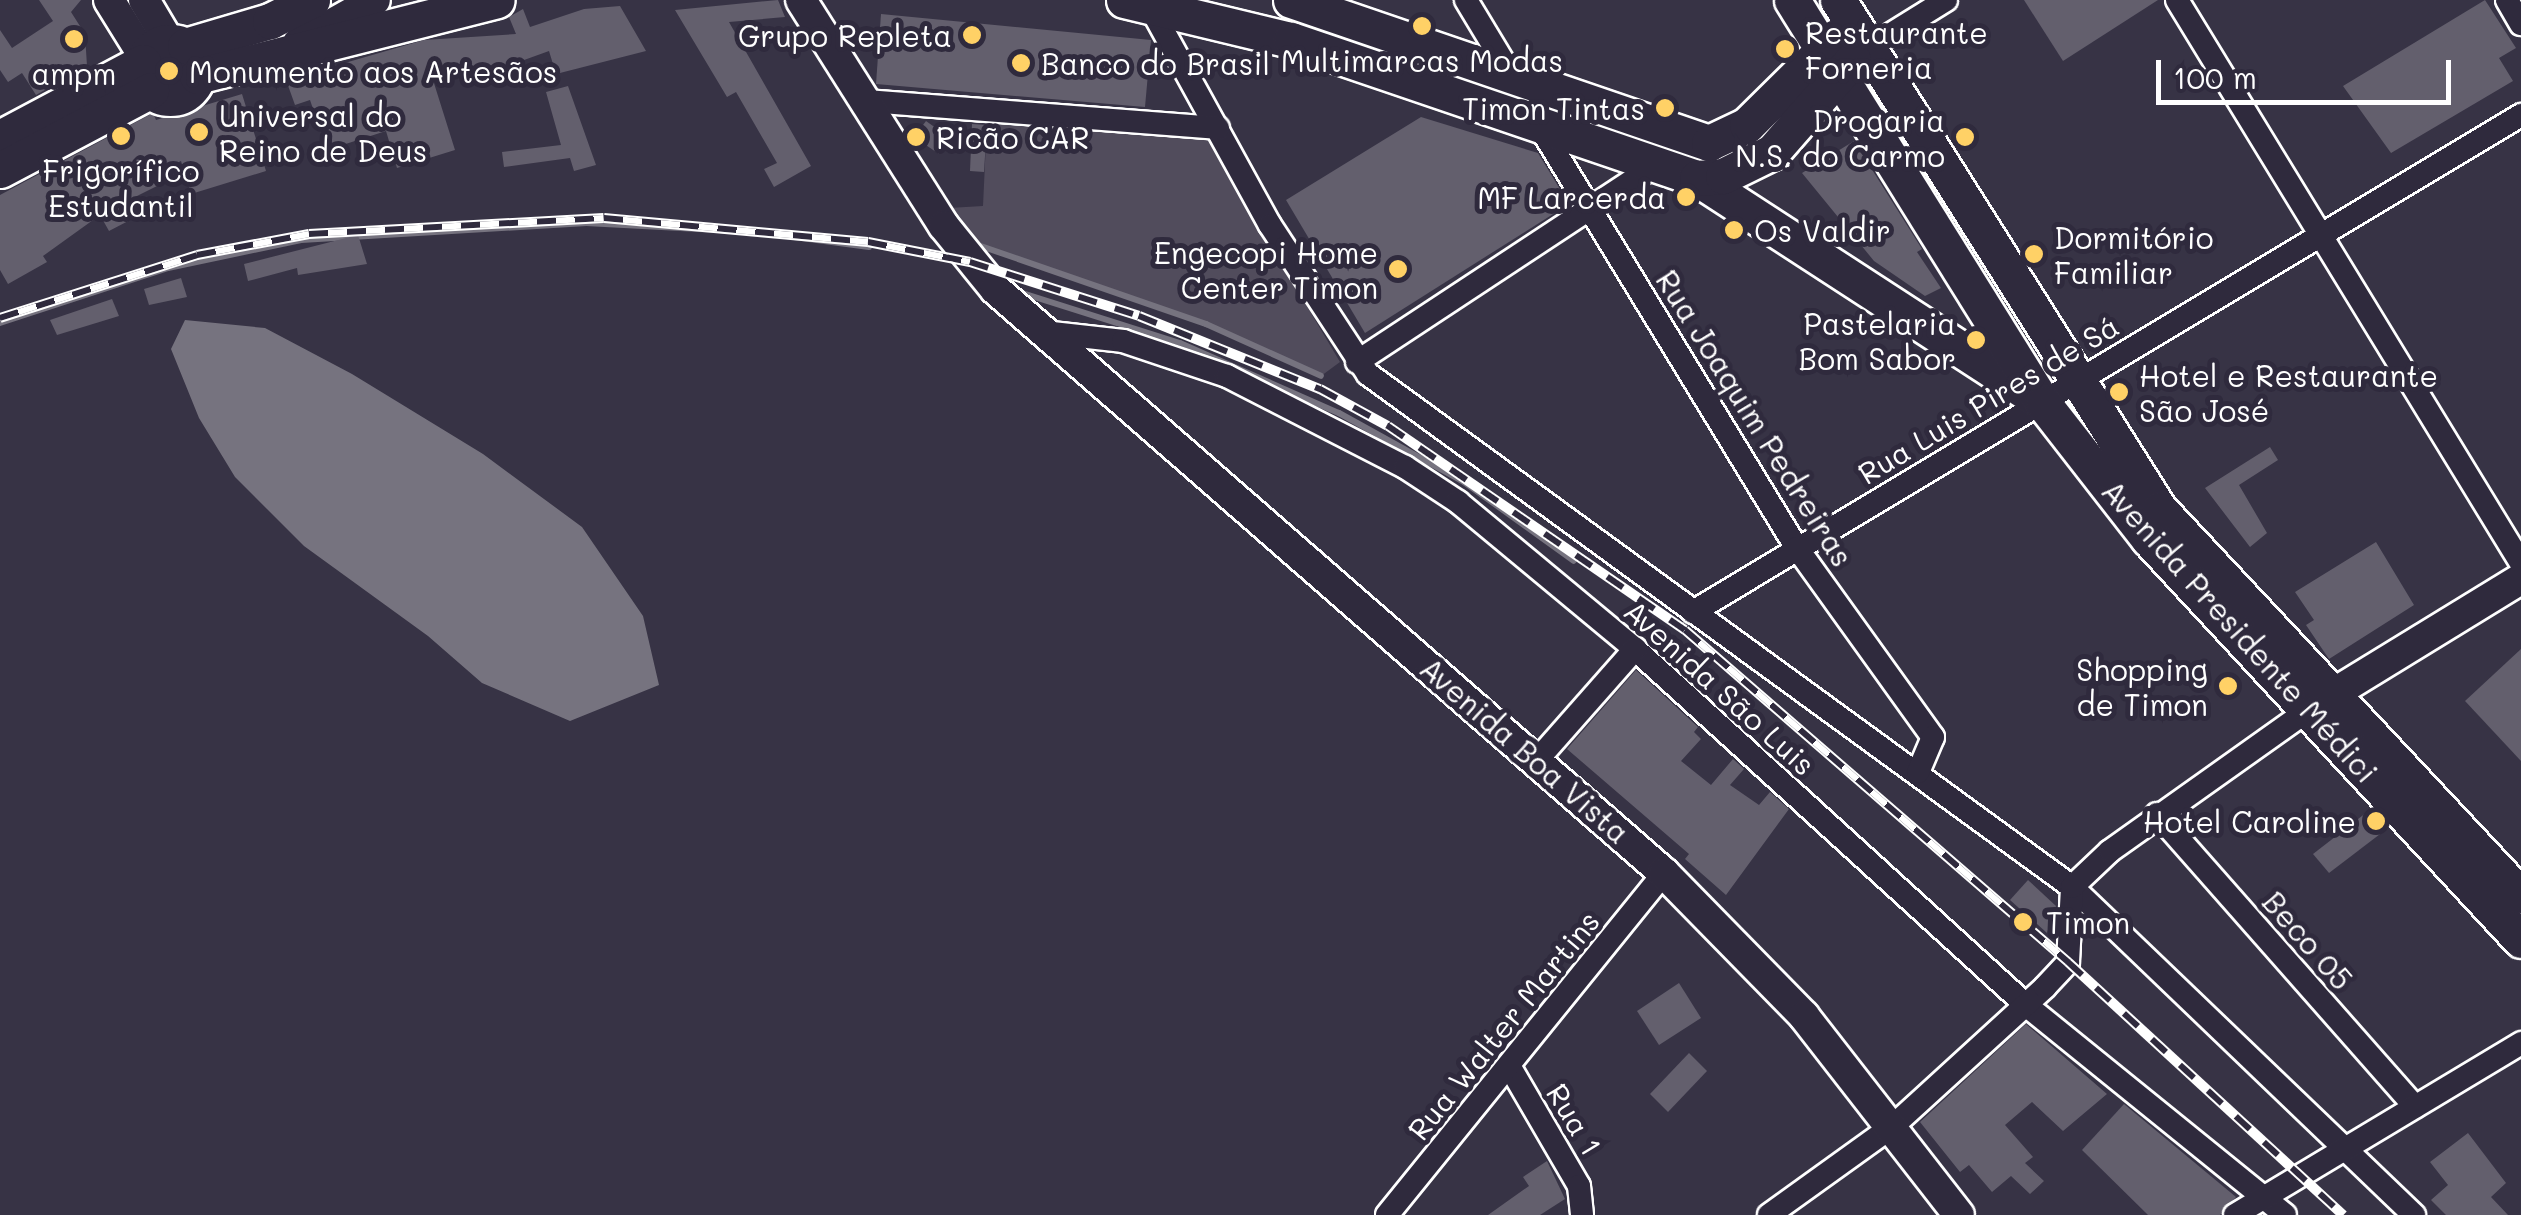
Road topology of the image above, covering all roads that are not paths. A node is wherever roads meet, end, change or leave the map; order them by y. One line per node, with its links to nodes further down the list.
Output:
1 (110, 0): 18 (street)
2 (144, 0): 18 (street)
3 (312, 0): 18 (main road)
4 (376, 0): 16 (street)
5 (498, 0): 16 (main road)
6 (801, 0): 20 (street, Avenida Boa Vista)
7 (1291, 0): 19 (main road)
8 (1466, 0): 19 (street)
9 (1792, 0): 17 (main road, Avenida Presidente Médici)
10 (1946, 0): 15 (street)
11 (2177, 0): 29 (street)
12 (2507, 0): 14 (street)
13 (1137, 2): 22 (main road); 23 (street)
14 (2521, 24)
15 (1853, 25): 17 (main road); 32 (main road, Avenida Presidente Médici)
16 (274, 57): 18 (main road)
17 (1827, 60): 19 (main road); 27 (main road); 33 (main road, Avenida Presidente Médici)
18 (165, 62): 24 (main road); 26 (main road)
19 (1524, 79): 22 (street)
20 (866, 100): 23 (street); 30 (street, Avenida Boa Vista)
21 (2521, 115): 29 (street, Rua Luis Pires de Sá)
22 (1536, 121): 25 (main road); 28 (street, Rua Joaquim Pedreiras)
23 (1218, 128): 31 (street)
24 (0, 138)
25 (1653, 167): 27 (main road); 28 (street)
26 (0, 170)
27 (1698, 178): 33 (main road)
28 (1592, 211): 31 (street); 34 (street, Rua Joaquim Pedreiras)
29 (2319, 236): 32 (street, Rua Luis Pires de Sá); 35 (street)
30 (1042, 332): 38 (street, Avenida São Luis); 40 (street, Avenida Boa Vista)
31 (1357, 362): 37 (street, Avenida São Luis)
32 (2074, 383): 33 (street, Rua Luis Pires de Sá); 39 (main road, Avenida Presidente Médici)
33 (2043, 403): 34 (street, Rua Luis Pires de Sá); 39 (main road, Avenida Presidente Médici)
34 (1797, 548): 37 (street, Rua Luis Pires de Sá); 41 (street, Rua Joaquim Pedreiras)
35 (2521, 563)
36 (2521, 579): 39 (street)
37 (1693, 612): 41 (street, Avenida São Luis)
38 (1635, 649): 40 (street); 47 (street, Avenida São Luis)
39 (2321, 701): 42 (street); 45 (main road, Avenida Presidente Médici); 46 (main road, Avenida Presidente Médici)
40 (1538, 759): 43 (street, Avenida Boa Vista)
41 (1918, 772): 44 (street, Avenida São Luis)
42 (2157, 814): 44 (street); 50 (street, Beco 05)
43 (1664, 873): 49 (street, Rua Walter Martins); 51 (street, Avenida Boa Vista)
44 (2072, 887): 47 (street); 52 (street, Avenida São Luis)
45 (2521, 896)
46 (2521, 940)
47 (2026, 1005): 51 (street); 53 (street, Avenida São Luis)
48 (2521, 1042): 50 (street)
49 (1511, 1069): 54 (street, Rua 1); 55 (street, Rua Walter Martins)
50 (2414, 1106): 52 (street)
51 (1893, 1126): 56 (street); 57 (street, Avenida Boa Vista)
52 (2348, 1147): 53 (street); 60 (street, Avenida São Luis)
53 (2263, 1194): 58 (street); 59 (street, Avenida São Luis)
54 (1583, 1207)
55 (1388, 1215)
56 (1769, 1215)
57 (1959, 1215)
58 (2235, 1215)
59 (2285, 1215)
60 (2414, 1215)

